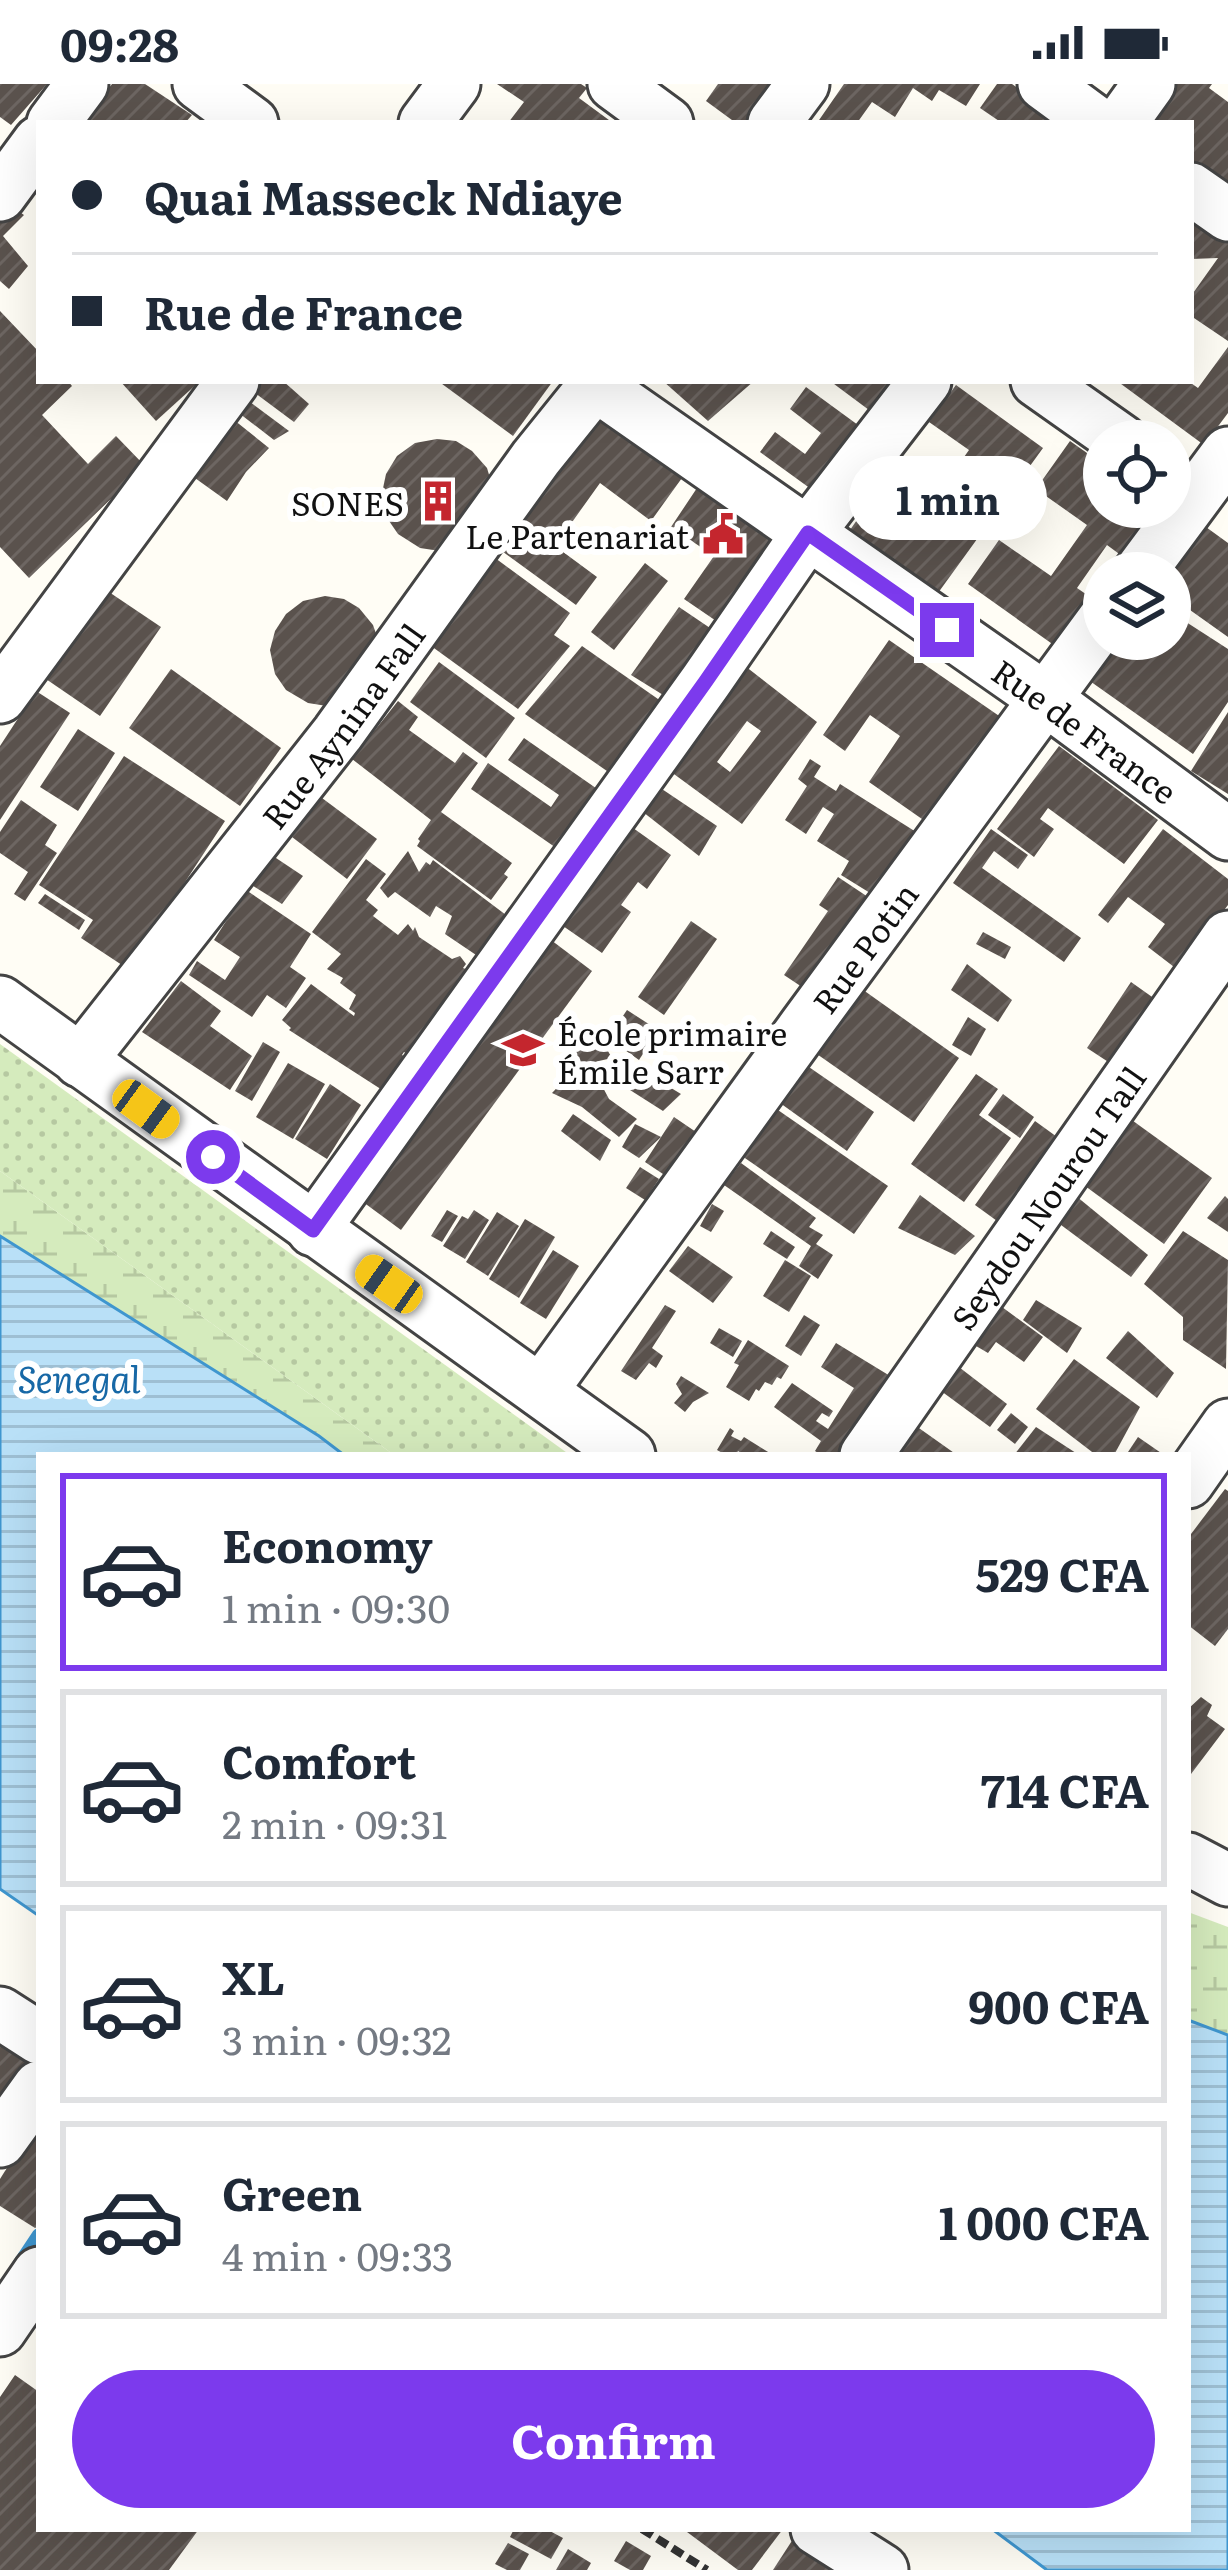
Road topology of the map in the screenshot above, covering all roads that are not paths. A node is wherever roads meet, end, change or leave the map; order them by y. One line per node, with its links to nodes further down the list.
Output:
1 (82, 84): 8 (street)
2 (199, 84): 9 (street)
3 (454, 84): 10 (street)
4 (614, 84): 11 (street)
5 (803, 84): 12 (street)
6 (1044, 84): 13 (street)
7 (1149, 84): 14 (street)
8 (55, 120)
9 (248, 120)
10 (427, 120)
11 (663, 120)
12 (776, 120)
13 (1093, 120)
14 (1123, 120)
15 (36, 146): 17 (street)
16 (1194, 191): 18 (street)
17 (0, 194)
18 (1228, 215)
19 (231, 384): 30 (street)
20 (592, 384): 35 (street, Rue Aynina Fall)
21 (597, 384): 27 (street, Rue de France)
22 (923, 384): 27 (street)
23 (1041, 384): 24 (street)
24 (1092, 420)
25 (1228, 453): 26 (street)
26 (1199, 495): 28 (street)
27 (808, 533): 31 (street, Rue de France); 36 (street)
28 (1155, 552)
29 (1083, 647): 31 (street, Rue Potin)
30 (0, 697)
31 (1044, 698): 32 (street, Rue de France); 37 (street, Rue Potin)
32 (1228, 834)
33 (1228, 937): 40 (street, Seydou Nourou Tall)
34 (0, 1002): 35 (street)
35 (80, 1061): 36 (street)
36 (313, 1230): 37 (street)
37 (542, 1391): 39 (street)
38 (1228, 1424): 41 (street)
39 (625, 1452)
40 (868, 1452)
41 (1191, 1478)
42 (1191, 1861): 43 (street)
43 (1228, 1880)
44 (0, 2013): 45 (street)
45 (36, 2036)
46 (36, 2091): 47 (street)
47 (0, 2141)
48 (823, 2532): 49 (street)
49 (882, 2570)

